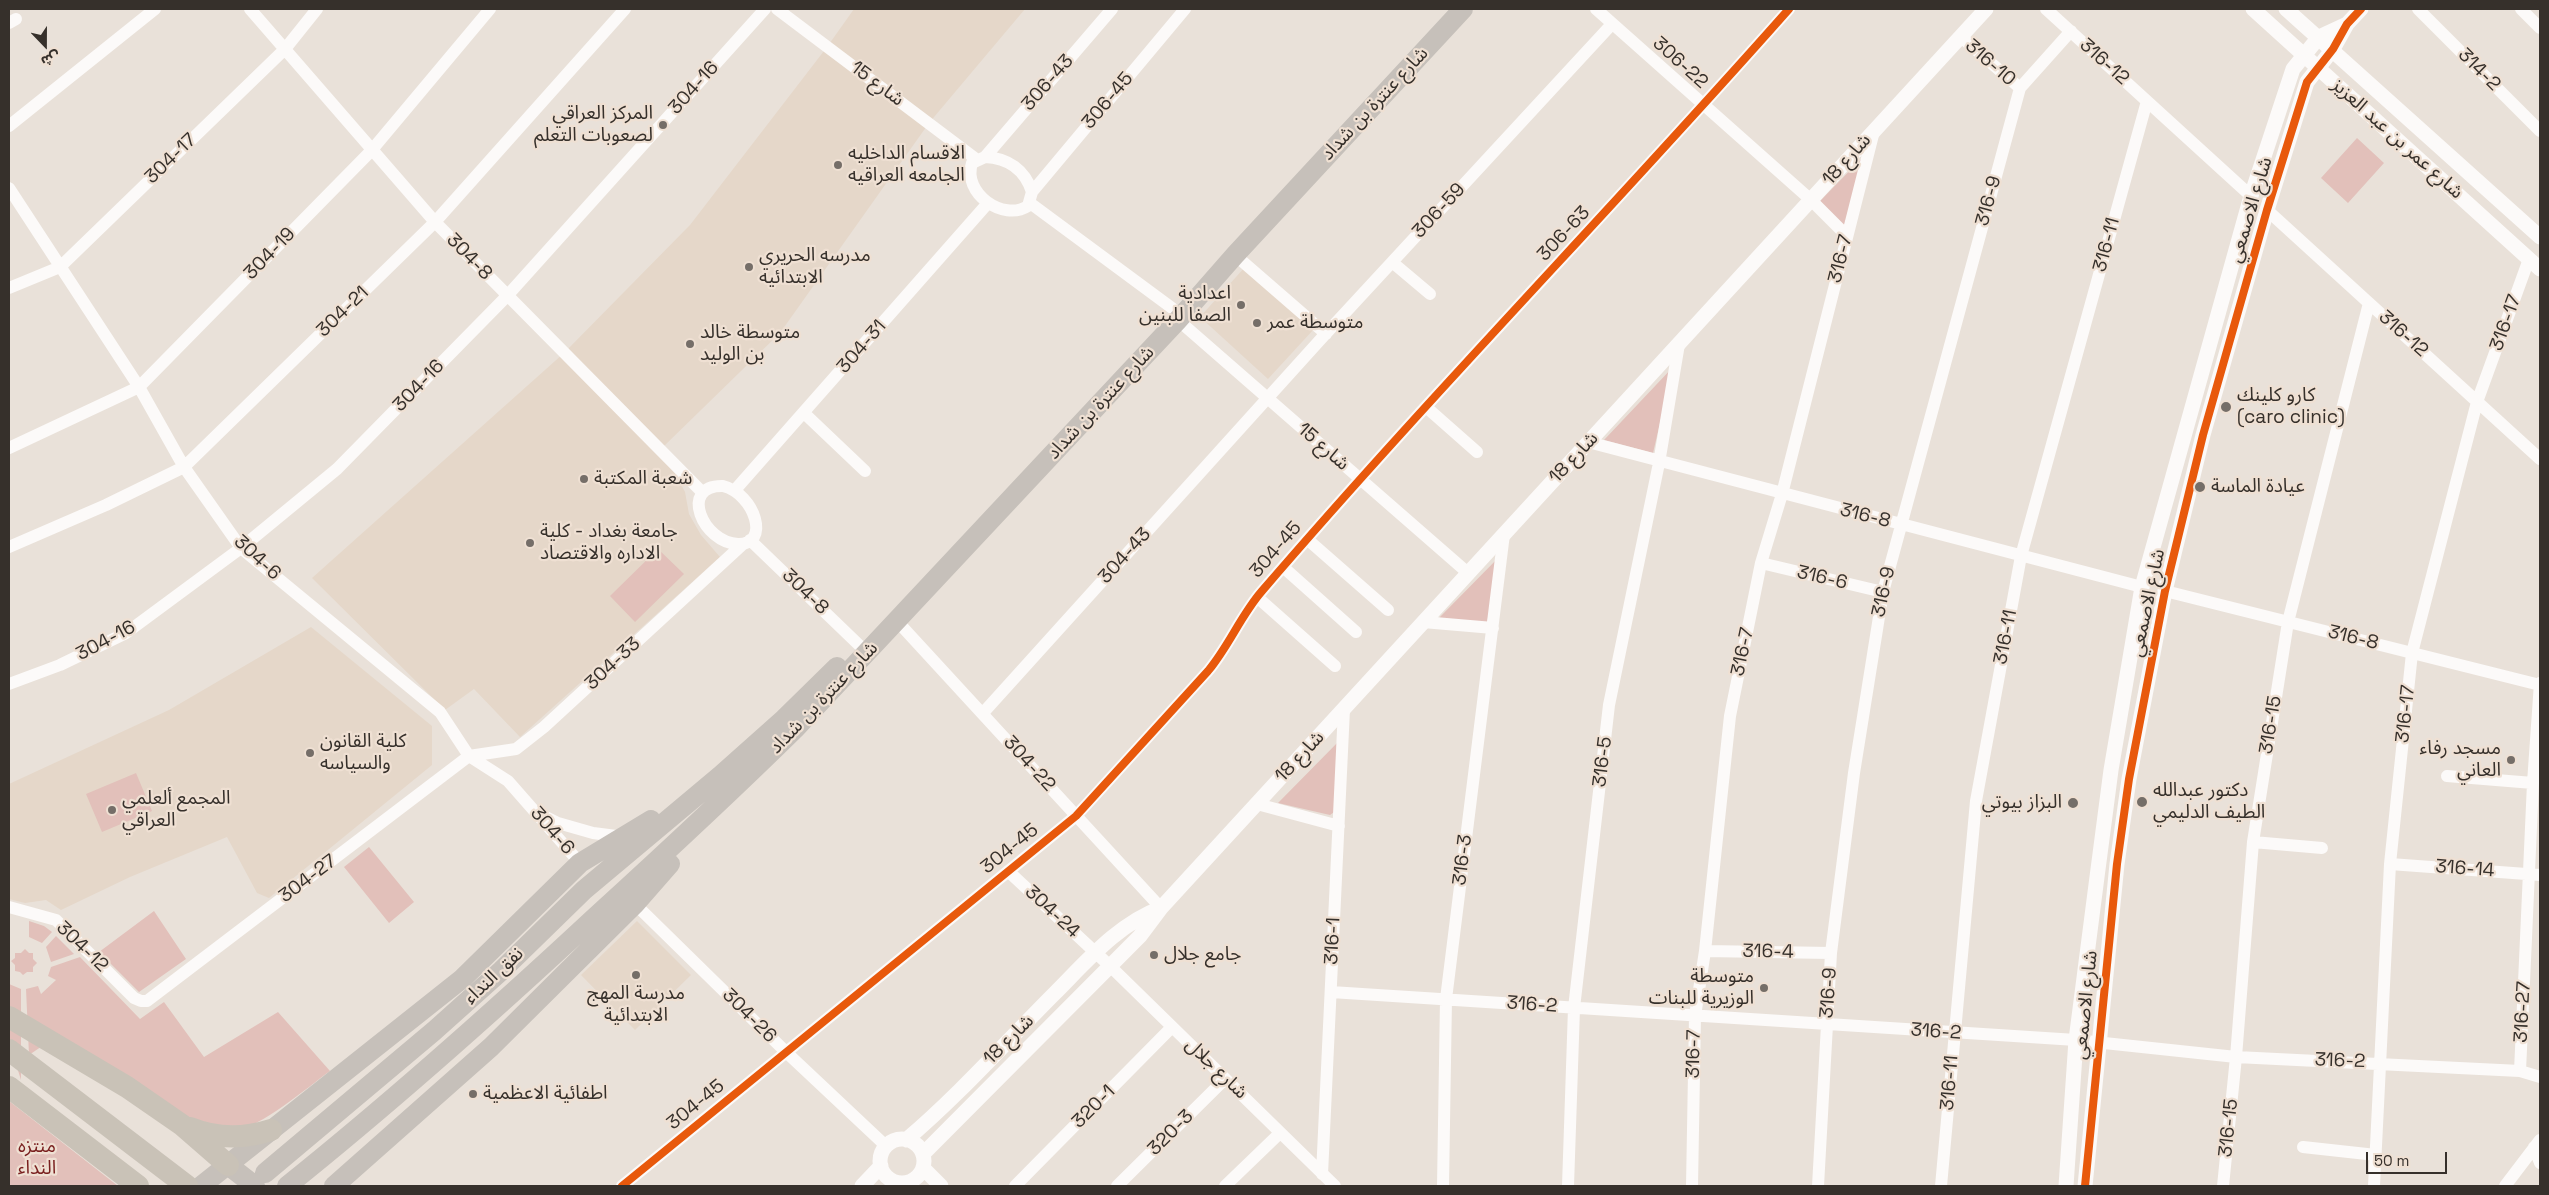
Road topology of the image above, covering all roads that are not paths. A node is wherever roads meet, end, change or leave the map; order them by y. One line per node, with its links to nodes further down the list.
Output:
1 (155, 9): 34 (street)
2 (250, 9): 27 (street, 304-8)
3 (317, 9): 27 (street, 304-17)
4 (490, 9): 37 (street, 304-19)
5 (625, 9): 45 (street, 304-21)
6 (765, 9): 55 (street, 304-16)
7 (777, 9): 38 (street, شارع 15)
8 (1112, 9): 38 (street, 306-43)
9 (1185, 9): 41 (street, 306-45)
10 (1447, 9): 57 (main road, شارع عنترة بن شداد)
11 (1463, 9): 48 (main road, شارع عنترة بن شداد)
12 (1596, 9): 21 (street, 306-22)
13 (1789, 9): 33 (street, 306-63)
14 (1986, 9): 25 (street, شارع 18)
15 (2046, 9): 24 (street, 316-12)
16 (2253, 9): 29 (street, شارع عمر بن عبد العزيز)
17 (2286, 9): 26 (street, شارع عمر بن عبد العزيز)
18 (2361, 9): 22 (street)
19 (2418, 9): 36 (street, 314-2)
20 (2521, 9): 23 (street)
21 (1612, 24): 33 (street, 306-22); 50 (street, 306-59)
22 (2347, 24): 26 (street); 28 (street, شارع الاصمعي)
23 (2540, 28)
24 (2070, 31): 31 (street, 316-9); 32 (street, 316-12)
25 (1960, 37): 31 (street, 316-10); 35 (street, شارع 18)
26 (2319, 37): 28 (street, شارع عمر بن عبد العزيز); 29 (street, شارع الاصمعي)
27 (285, 49): 37 (street, 304-8); 51 (street, 304-17)
28 (2333, 49): 30 (street, شارع الاصمعي); 46 (street, شارع عمر بن عبد العزيز)
29 (2303, 54): 30 (street, شارع عمر بن عبد العزيز); 40 (street, شارع الاصمعي)
30 (2317, 67): 44 (street, شارع الاصمعي); 49 (street, شارع عمر بن عبد العزيز)
31 (2020, 88): 76 (street, 316-9)
32 (2147, 101): 40 (street, 316-12); 82 (street, 316-11)
33 (1704, 106): 42 (street, 306-22); 63 (street, 306-63)
34 (9, 126)
35 (1874, 131): 42 (street, شارع 18); 47 (street, 316-7)
36 (2540, 131)
37 (371, 151): 45 (street, 304-8); 60 (street, 304-19)
38 (981, 158): 41 (street, شارع 15); 43 (street)
39 (9, 188): 51 (street, 304-6)
40 (2251, 196): 86 (street, شارع الاصمعي)
41 (1031, 198): 43 (street); 57 (street, شارع 15)
42 (1811, 200): 47 (street, 306-22); 59 (street, شارع 18)
43 (988, 203): 64 (street, 304-31)
44 (2267, 210): 56 (street, 316-12); 87 (street, شارع الاصمعي)
45 (435, 222): 55 (street, 304-8); 70 (street, 304-21)
46 (2539, 230)
47 (1847, 236): 75 (street, 316-7)
48 (1235, 254): 57 (main road, شارع عنترة بن شداد); 58 (street)
49 (2529, 259): 52 (street, شارع عمر بن عبد العزيز); 62 (street, 316-17)
50 (1392, 262): 54 (street); 58 (street, 306-59)
51 (60, 267): 53 (street, 304-17); 60 (street, 304-6)
52 (2540, 270)
53 (9, 288)
54 (1430, 294)
55 (507, 296): 74 (street, 304-8); 81 (street, 304-16)
56 (2369, 303): 62 (street, 316-12); 93 (street, 316-15)
57 (1175, 314): 61 (street, شارع 15); 91 (main road, شارع عنترة بن شداد); 96 (main road, شارع عنترة بن شداد)
58 (1326, 334): 61 (street, 306-59)
59 (1679, 344): 65 (street, شارع 18); 69 (street, 316-5)
60 (139, 387): 66 (street, 304-19); 70 (street, 304-6)
61 (1268, 398): 72 (street, شارع 15); 102 (street, 304-43)
62 (2477, 402): 68 (street, 316-12); 97 (street, 316-17)
63 (1426, 407): 67 (street); 72 (street, 306-63)
64 (804, 413): 71 (street); 73 (street, 304-31)
65 (1588, 442): 69 (street, 316-8); 77 (street, شارع 18)
66 (9, 448)
67 (1477, 452)
68 (2540, 459)
69 (1659, 463): 75 (street, 316-8); 128 (street, 316-5)
70 (184, 467): 80 (street, 304-21); 81 (street, 304-6)
71 (865, 472)
72 (1360, 479): 78 (street, 304-45); 85 (street, شارع 15)
73 (736, 490): 74 (street); 79 (street)
74 (702, 492): 79 (street)
75 (1782, 494): 76 (street, 316-8); 83 (street, 316-7)
76 (1900, 524): 82 (street, 316-8); 88 (street, 316-9)
77 (1504, 534): 85 (street, شارع 18); 94 (street, 316-3)
78 (1308, 539): 84 (street, 304-45); 90 (street)
79 (746, 542): 96 (street, 304-8); 103 (street, 304-33)
80 (9, 547)
81 (241, 548): 99 (street, 304-16); 103 (street, 304-6)
82 (2022, 556): 86 (street, 316-8); 133 (street, 316-11)
83 (1761, 564): 88 (street, 316-6); 121 (street, 316-7)
84 (1283, 567): 89 (street, 304-45); 95 (street)
85 (1468, 573): 92 (street, شارع 18)
86 (2142, 586): 134 (street, شارع الاصمعي)
87 (2165, 591): 93 (street, 316-8); 135 (street, شارع الاصمعي)
88 (1883, 592): 123 (street, 316-9)
89 (1257, 597): 98 (street); 109 (street, 304-45)
90 (1388, 610)
91 (897, 621): 102 (street, 304-22); 105 (main road, شارع عنترة بن شداد)
92 (1423, 622): 94 (street); 101 (street, شارع 18)
93 (2288, 622): 97 (street, 316-8); 112 (street, 316-15)
94 (1493, 628): 126 (street, 316-3)
95 (1356, 632)
96 (859, 645): 105 (main road, شارع عنترة بن شداد)
97 (2412, 653): 100 (street, 316-8); 115 (street, 316-17)
98 (1335, 666)
99 (9, 684)
100 (2540, 684): 106 (street, 316-27)
101 (1344, 708): 107 (street, شارع 18); 110 (street, 316-1)
102 (983, 714): 109 (street, 304-22)
103 (469, 756): 108 (street, 304-6); 127 (street, 304-27)
104 (2447, 776): 106 (street)
105 (727, 783): 111 (main road); 118 (main road); 156 (main road, نفق النداء); 162 (main road, نفق النداء)
106 (2533, 783): 117 (street, 316-27)
107 (1257, 804): 110 (street); 120 (street, شارع 18)
108 (537, 812): 111 (street); 114 (street, 304-6)
109 (1076, 816): 116 (street, 304-45); 120 (street, 304-22)
110 (1338, 826): 125 (street, 316-1)
111 (624, 837): 114 (main road)
112 (2253, 842): 113 (street); 138 (street, 316-15)
113 (2322, 848)
114 (580, 863): 145 (main road)
115 (2390, 864): 117 (street, 316-14); 139 (street, 316-17)
116 (1008, 871): 122 (street, 304-24); 137 (street, 304-45)
117 (2535, 875): 140 (street, 316-27)
118 (635, 904): 137 (street, 304-26); 158 (main road)
119 (9, 907): 127 (street, 304-12)
120 (1161, 908): 122 (street, شارع 18); 124 (street, شارع 18)
121 (1705, 951): 123 (street, 316-4); 129 (street, 316-7)
122 (1096, 953): 124 (street, شارع جلال); 147 (street, شارع 18)
123 (1831, 953): 131 (street, 316-9)
124 (1110, 966): 132 (street, شارع جلال); 152 (street, شارع 18)
125 (1331, 992): 126 (street, 316-2); 155 (street, 316-1)
126 (1446, 999): 128 (street, 316-2); 170 (street, 316-3)
127 (148, 1001)
128 (1574, 1008): 129 (street, 316-2); 171 (street, 316-5)
129 (1695, 1016): 131 (street, 316-2); 172 (street, 316-7)
130 (9, 1017): 144 (highway)
131 (1826, 1025): 133 (street, 316-2); 173 (street, 316-9)
132 (1172, 1027): 142 (street, شارع جلال); 166 (street, 320-1)
133 (1954, 1034): 134 (street, 316-2); 174 (street, 316-11)
134 (2076, 1040): 135 (street, 316-2); 175 (street, شارع الاصمعي)
135 (2099, 1042): 138 (street, 316-2); 176 (street, شارع الاصمعي)
136 (9, 1050): 160 (highway)
137 (786, 1052): 149 (street, 304-26); 163 (street, 304-45)
138 (2236, 1057): 139 (street, 316-2); 177 (street, 316-15)
139 (2382, 1063): 140 (street, 316-2); 151 (street, 316-17)
140 (2520, 1071): 141 (street, 316-2)
141 (2540, 1077)
142 (1225, 1079): 146 (street, شارع جلال); 167 (street, 320-3)
143 (9, 1087): 159 (highway)
144 (182, 1125): 145 (highway); 156 (highway)
145 (271, 1130): 156 (main road)
146 (1280, 1133): 155 (street, شارع جلال); 168 (street)
147 (906, 1140): 149 (street); 152 (street)
148 (2537, 1144): 153 (street); 179 (street)
149 (886, 1146): 154 (street)
150 (2303, 1147): 151 (street)
151 (2376, 1154): 178 (street, 316-17)
152 (923, 1161): 157 (street); 165 (street)
153 (2540, 1163)
154 (881, 1166): 157 (street); 164 (street)
155 (1322, 1174): 169 (street, شارع جلال)
156 (248, 1176): 161 (main road)
157 (902, 1184)
158 (336, 1185)
159 (138, 1186)
160 (187, 1186)
161 (201, 1186)
162 (287, 1186)
163 (622, 1186)
164 (862, 1186)
165 (942, 1186)
166 (1015, 1186)
167 (1117, 1186)
168 (1225, 1186)
169 (1335, 1186)
170 (1443, 1186)
171 (1568, 1186)
172 (1692, 1186)
173 (1818, 1186)
174 (1941, 1186)
175 (2066, 1186)
176 (2084, 1186)
177 (2222, 1186)
178 (2374, 1186)
179 (2505, 1186)

